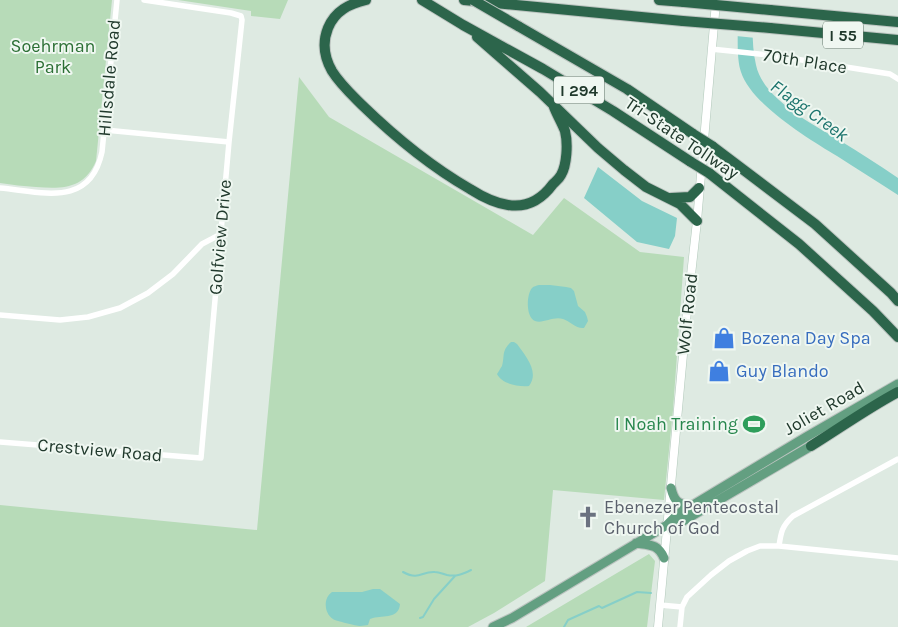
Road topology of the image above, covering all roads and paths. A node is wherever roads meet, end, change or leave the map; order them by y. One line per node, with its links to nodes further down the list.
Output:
1 (117, 0): 17 (street, Hillsdale Road)
2 (144, 0): 18 (street, Golfview Drive)
3 (366, 0): 16 (highway)
4 (422, 0): 9 (highway, Tri-State Tollway / I 294)
5 (464, 0): 11 (highway, I 55, bridge)
6 (473, 0): 24 (highway, Tri-State Tollway / I 294, bridge)
7 (663, 0): 10 (highway, I 55, bridge)
8 (716, 0): 14 (street, Wolf Road)
9 (459, 22): 16 (highway); 26 (highway, Tri-State Tollway / I 294, bridge)
10 (898, 22)
11 (788, 30): 12 (highway, I 55); 13 (highway)
12 (898, 40)
13 (898, 46)
14 (711, 48): 15 (street, 70th Place); 20 (street, Wolf Road)
15 (898, 79)
16 (554, 107): 21 (highway)
17 (105, 130): 18 (street); 19 (street, Hillsdale Road)
18 (229, 142): 23 (street, Golfview Drive)
19 (0, 188)
20 (699, 188): 21 (highway); 22 (street, Wolf Road)
21 (668, 198): 22 (highway)
22 (696, 220): 33 (street, Wolf Road)
23 (221, 234): 25 (street); 31 (street, Golfview Drive)
24 (898, 301)
25 (0, 315)
26 (898, 337)
27 (898, 384): 34 (main road, Joliet Road)
28 (898, 393): 30 (highway, Joliet Road)
29 (0, 442): 31 (street, Crestview Road)
30 (810, 446): 35 (main road, Joliet Road)
31 (201, 458)
32 (898, 459): 37 (street)
33 (670, 488): 34 (main road); 35 (street, Wolf Road)
34 (692, 504): 35 (main road, Joliet Road)
35 (667, 525): 36 (main road, Joliet Road); 38 (street, Wolf Road)
36 (636, 544): 38 (main road); 42 (main road, Joliet Road)
37 (779, 546): 39 (street); 41 (street)
38 (664, 558): 40 (street, Wolf Road)
39 (898, 558)
40 (660, 605): 41 (street); 43 (street, Wolf Road)
41 (682, 607): 44 (street)
42 (493, 627)
43 (658, 627)
44 (680, 627)

